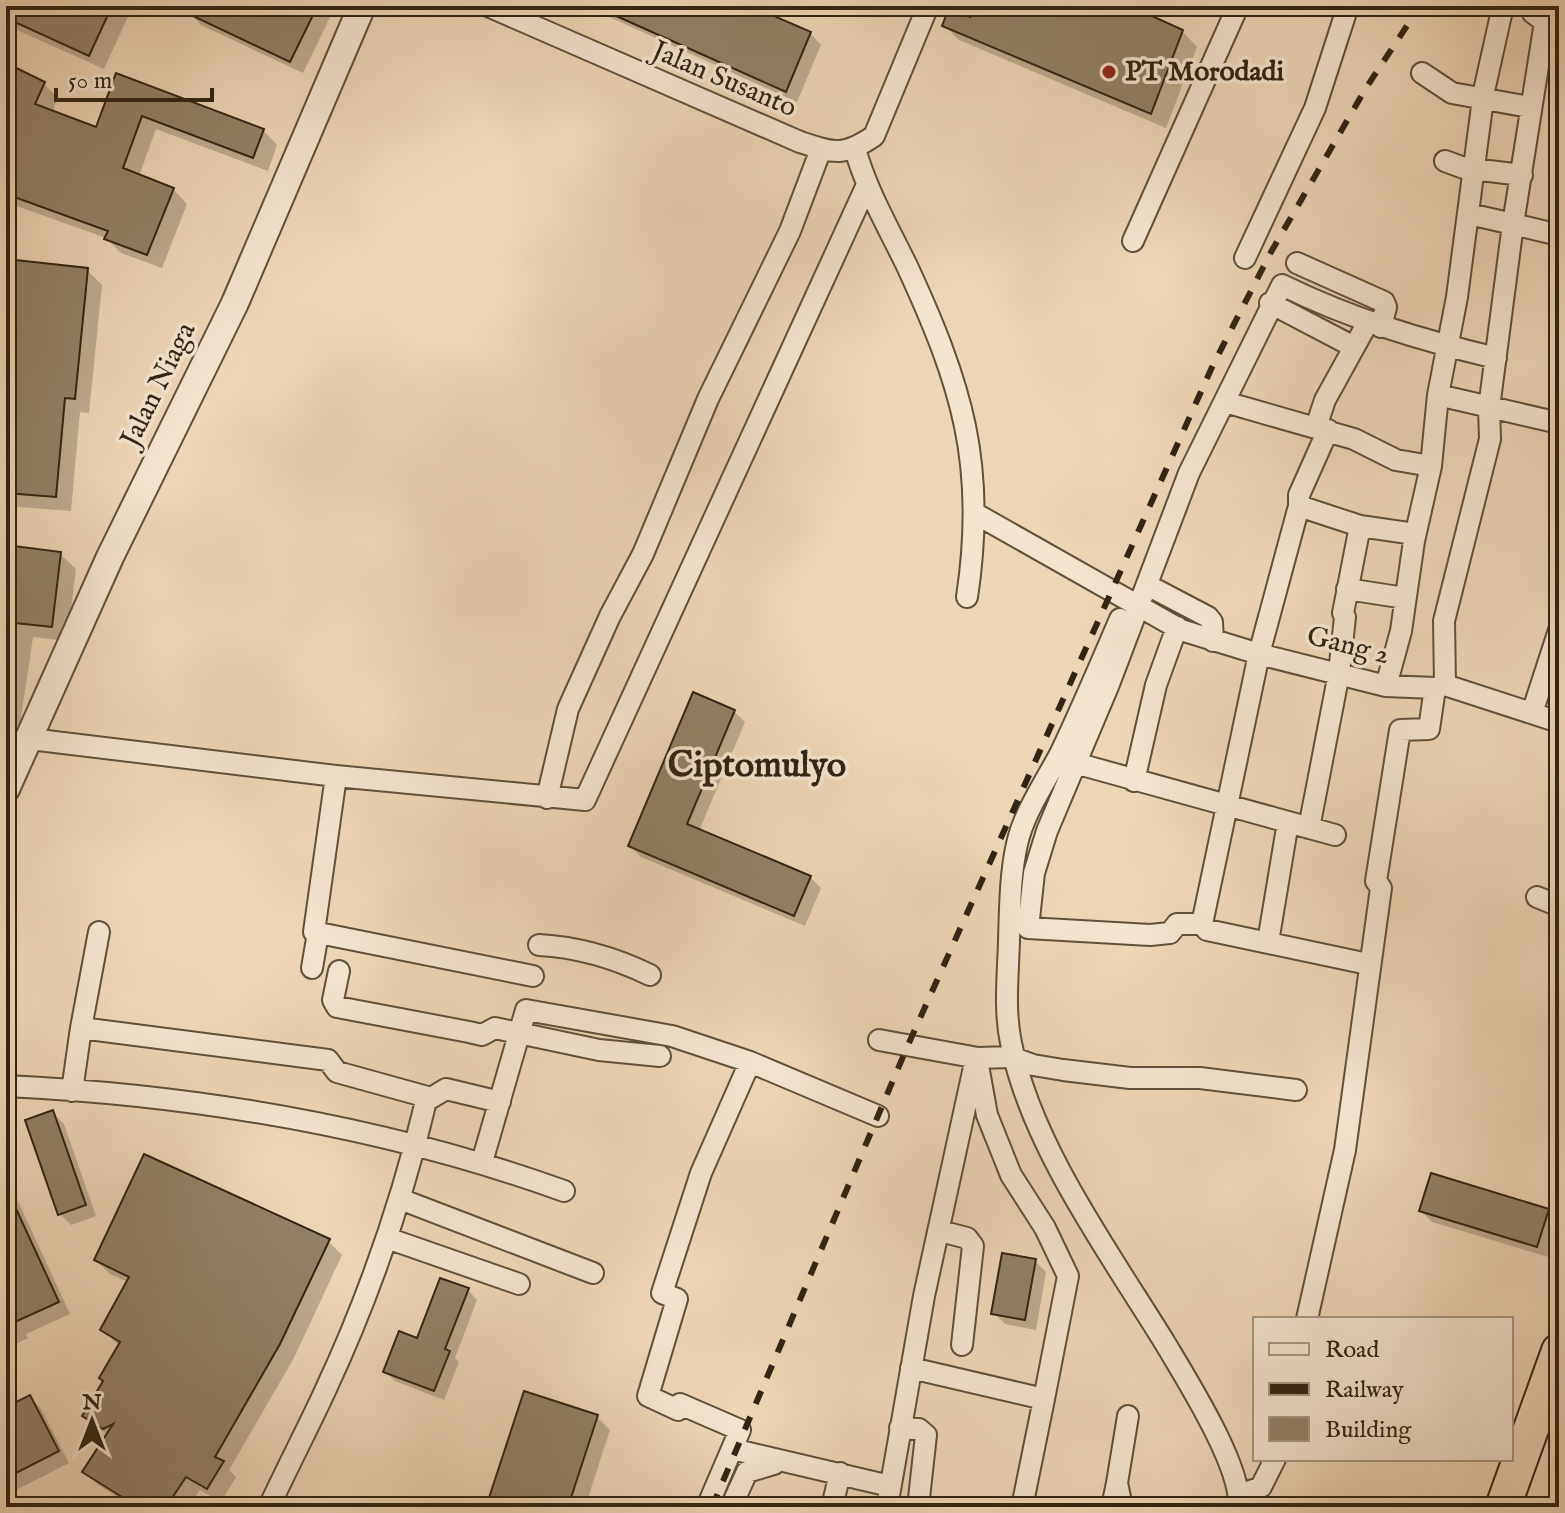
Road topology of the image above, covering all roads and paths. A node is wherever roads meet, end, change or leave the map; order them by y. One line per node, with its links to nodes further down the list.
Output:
1 (362, 6): 52 (street, Jalan Niaga)
2 (488, 6): 11 (street, Jalan Susanto)
3 (928, 6): 12 (street)
4 (1238, 6): 20 (street)
5 (1348, 6): 21 (street)
6 (1503, 6): 9 (street)
7 (1535, 6): 10 (street)
8 (1422, 73): 9 (street)
9 (1482, 100): 10 (street); 14 (street)
10 (1529, 107): 15 (street)
11 (821, 149): 12 (street, Jalan Susanto); 57 (street)
12 (855, 149): 16 (street)
13 (1445, 161): 14 (street)
14 (1476, 169): 15 (street); 17 (street)
15 (1522, 175): 18 (street)
16 (866, 187): 35 (street); 57 (street)
17 (1469, 214): 18 (street); 26 (street)
18 (1513, 224): 19 (street); 27 (street)
19 (1559, 235)
20 (1133, 241)
21 (1245, 258)
22 (1297, 263): 24 (street)
23 (1270, 303): 24 (street); 25 (street); 29 (street)
24 (1375, 324): 25 (street); 26 (street)
25 (1354, 347): 32 (street)
26 (1449, 347): 27 (street); 28 (street)
27 (1496, 358): 30 (street)
28 (1438, 395): 30 (street); 33 (street)
29 (1225, 402): 32 (street); 38 (street)
30 (1489, 408): 31 (street); 49 (street)
31 (1559, 423)
32 (1322, 429): 33 (street); 34 (street)
33 (1431, 466): 37 (street)
34 (1299, 506): 36 (street); 46 (street)
35 (976, 514): 40 (street); 42 (street, Gang 2)
36 (1360, 526): 37 (street); 39 (street)
37 (1415, 534): 41 (street)
38 (1147, 585): 42 (street); 45 (street)
39 (1347, 589): 41 (street); 47 (street)
40 (967, 597)
41 (1405, 598): 48 (street)
42 (1133, 604): 43 (street, Gang 2); 53 (street); 79 (street)
43 (1177, 627): 45 (street, Gang 2); 55 (street)
44 (1559, 630): 50 (street)
45 (1213, 641): 46 (street, Gang 2)
46 (1259, 654): 47 (street, Gang 2); 58 (street)
47 (1339, 673): 48 (street, Gang 2); 60 (street)
48 (1386, 686): 49 (street, Gang 2)
49 (1440, 687): 50 (street, Gang 2); 69 (street)
50 (1532, 713): 51 (street, Gang 2)
51 (1559, 722)
52 (30, 739): 54 (street); 56 (street, Jalan Niaga)
53 (1075, 763): 55 (street); 64 (street)
54 (336, 776): 57 (street); 66 (street)
55 (1134, 781): 58 (street)
56 (6, 789)
57 (547, 798)
58 (1226, 805): 59 (street); 64 (street)
59 (1288, 822): 60 (street); 67 (street)
60 (1309, 828): 61 (street)
61 (1335, 835)
62 (1537, 897): 63 (street)
63 (1559, 906)
64 (1202, 924): 67 (street)
65 (99, 932): 74 (street)
66 (318, 933): 70 (street); 73 (street)
67 (1268, 942): 69 (street)
68 (539, 945): 72 (street)
69 (1368, 964): 95 (street)
70 (312, 968)
71 (339, 971): 75 (street)
72 (650, 975)
73 (533, 976)
74 (81, 1028): 83 (street); 84 (street)
75 (520, 1032): 77 (street); 80 (street); 85 (street)
76 (879, 1040): 78 (street)
77 (660, 1056)
78 (977, 1058): 79 (street); 91 (street); 99 (street)
79 (1016, 1058): 82 (street); 108 (street)
80 (750, 1062): 86 (street); 102 (street)
81 (6, 1086): 83 (street)
82 (1296, 1090)
83 (72, 1091): 87 (street)
84 (427, 1097): 85 (street); 87 (street)
85 (500, 1102): 88 (street)
86 (878, 1116)
87 (415, 1147): 88 (street); 90 (street)
88 (482, 1162): 89 (street)
89 (564, 1191)
90 (400, 1199): 92 (street); 93 (street)
91 (940, 1231): 96 (street); 98 (street)
92 (387, 1238): 94 (street); 109 (street)
93 (593, 1273)
94 (519, 1284)
95 (1307, 1317)
96 (962, 1345)
97 (1559, 1351): 118 (highway)
98 (911, 1368): 99 (street); 101 (street)
99 (1044, 1399): 115 (street)
100 (1128, 1416): 106 (street)
101 (900, 1428): 107 (street); 114 (street)
102 (732, 1449): 104 (street); 110 (street)
103 (1274, 1461): 108 (street)
104 (781, 1463): 105 (street); 111 (street)
105 (840, 1473): 107 (street); 112 (street)
106 (1117, 1483): 116 (street); 117 (street)
107 (890, 1486): 113 (street)
108 (1239, 1501)
109 (269, 1507)
110 (707, 1507)
111 (731, 1507)
112 (832, 1507)
113 (887, 1507)
114 (918, 1507)
115 (1022, 1507)
116 (1112, 1507)
117 (1122, 1507)
118 (1503, 1507)

